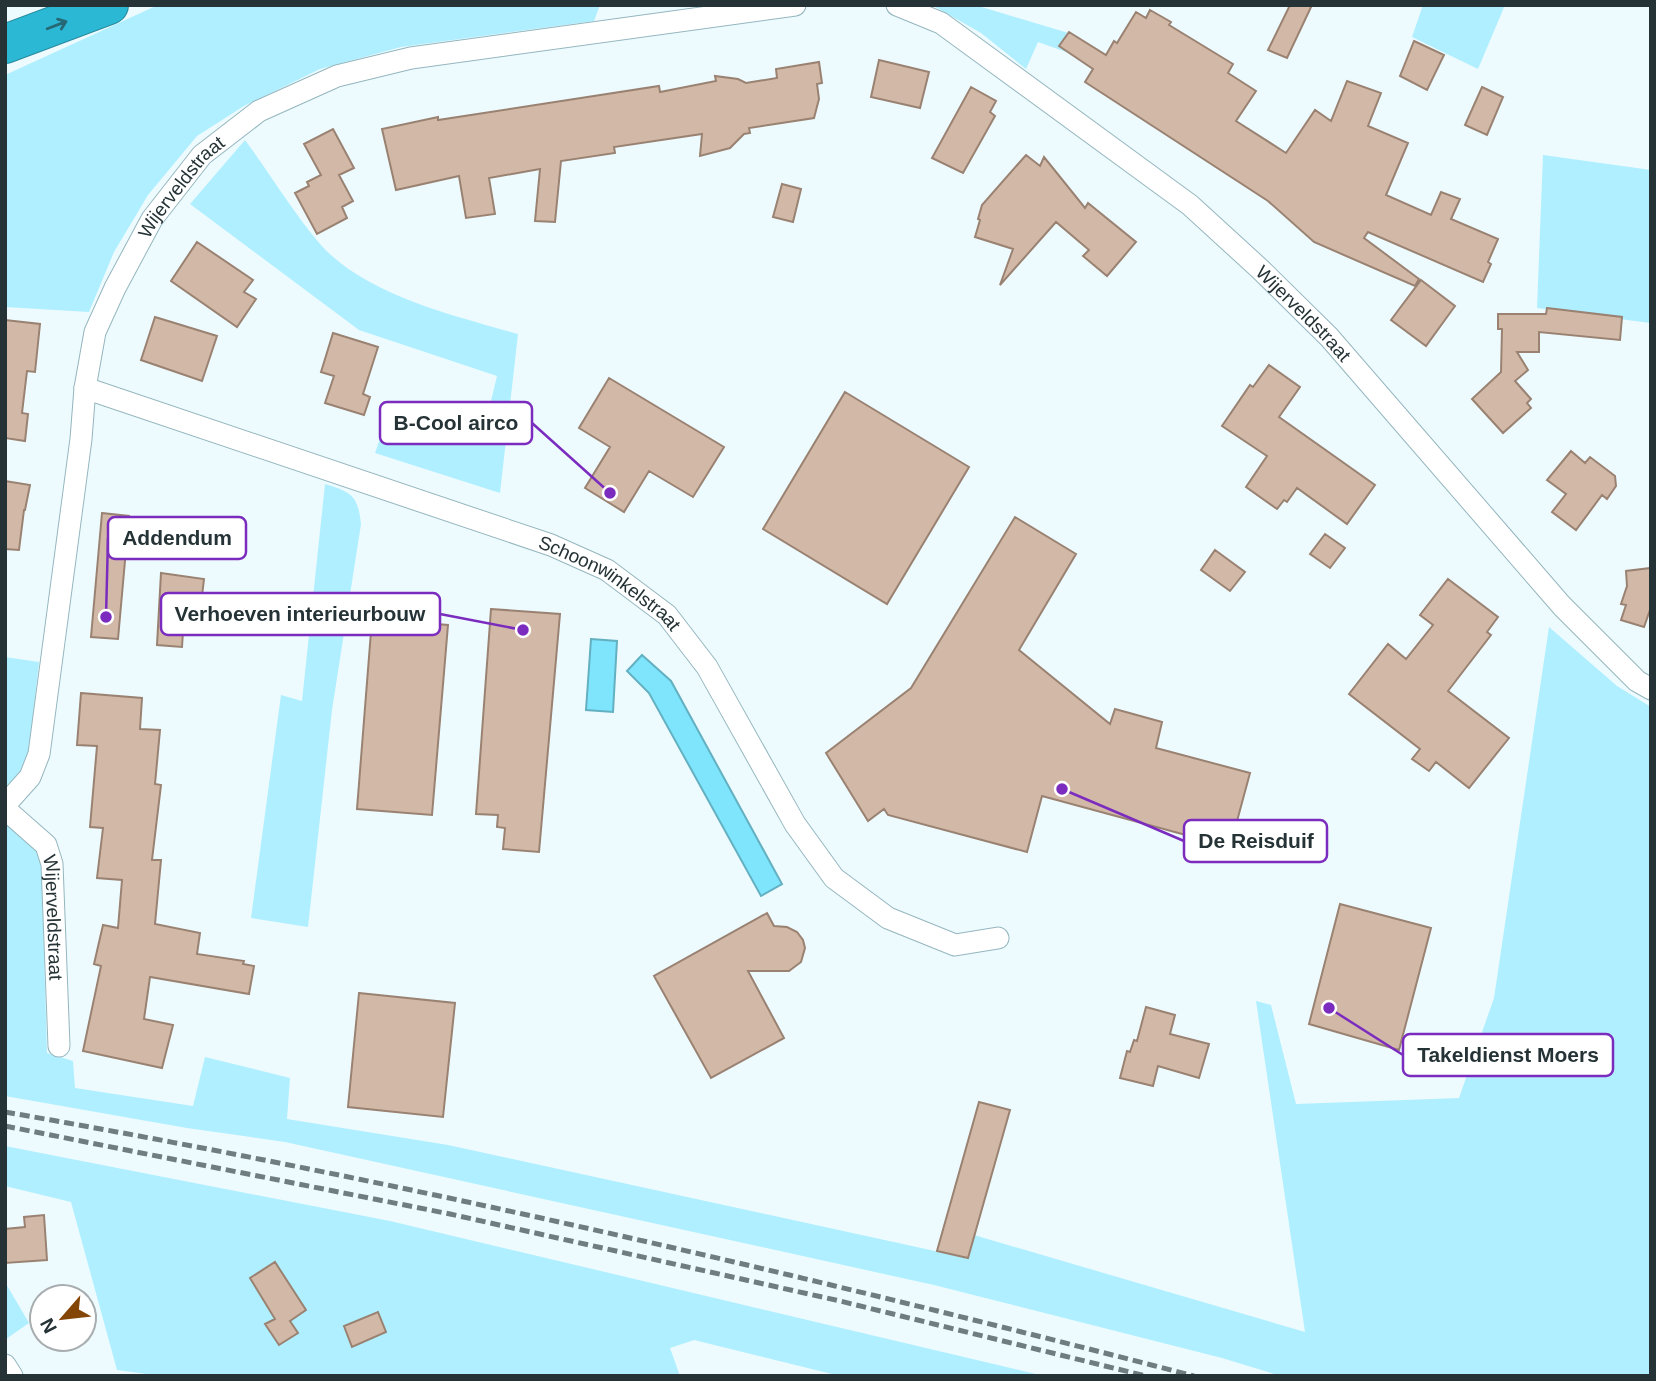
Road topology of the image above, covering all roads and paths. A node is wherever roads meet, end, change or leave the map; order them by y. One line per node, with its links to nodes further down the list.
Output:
1 (109, 5): 4 (highway, one-way to 1)
2 (795, 5): 5 (street, Wijerveldstraat)
3 (897, 5): 6 (street, Wijerveldstraat)
4 (5, 44)
5 (85, 388): 7 (street, Wijerveldstraat); 8 (street, Schoonwinkelstraat)
6 (1651, 689)
7 (5, 807): 9 (street, Wijerveldstraat)
8 (998, 938)
9 (59, 1046)
10 (5, 1365): 11 (street)
11 (12, 1376)

